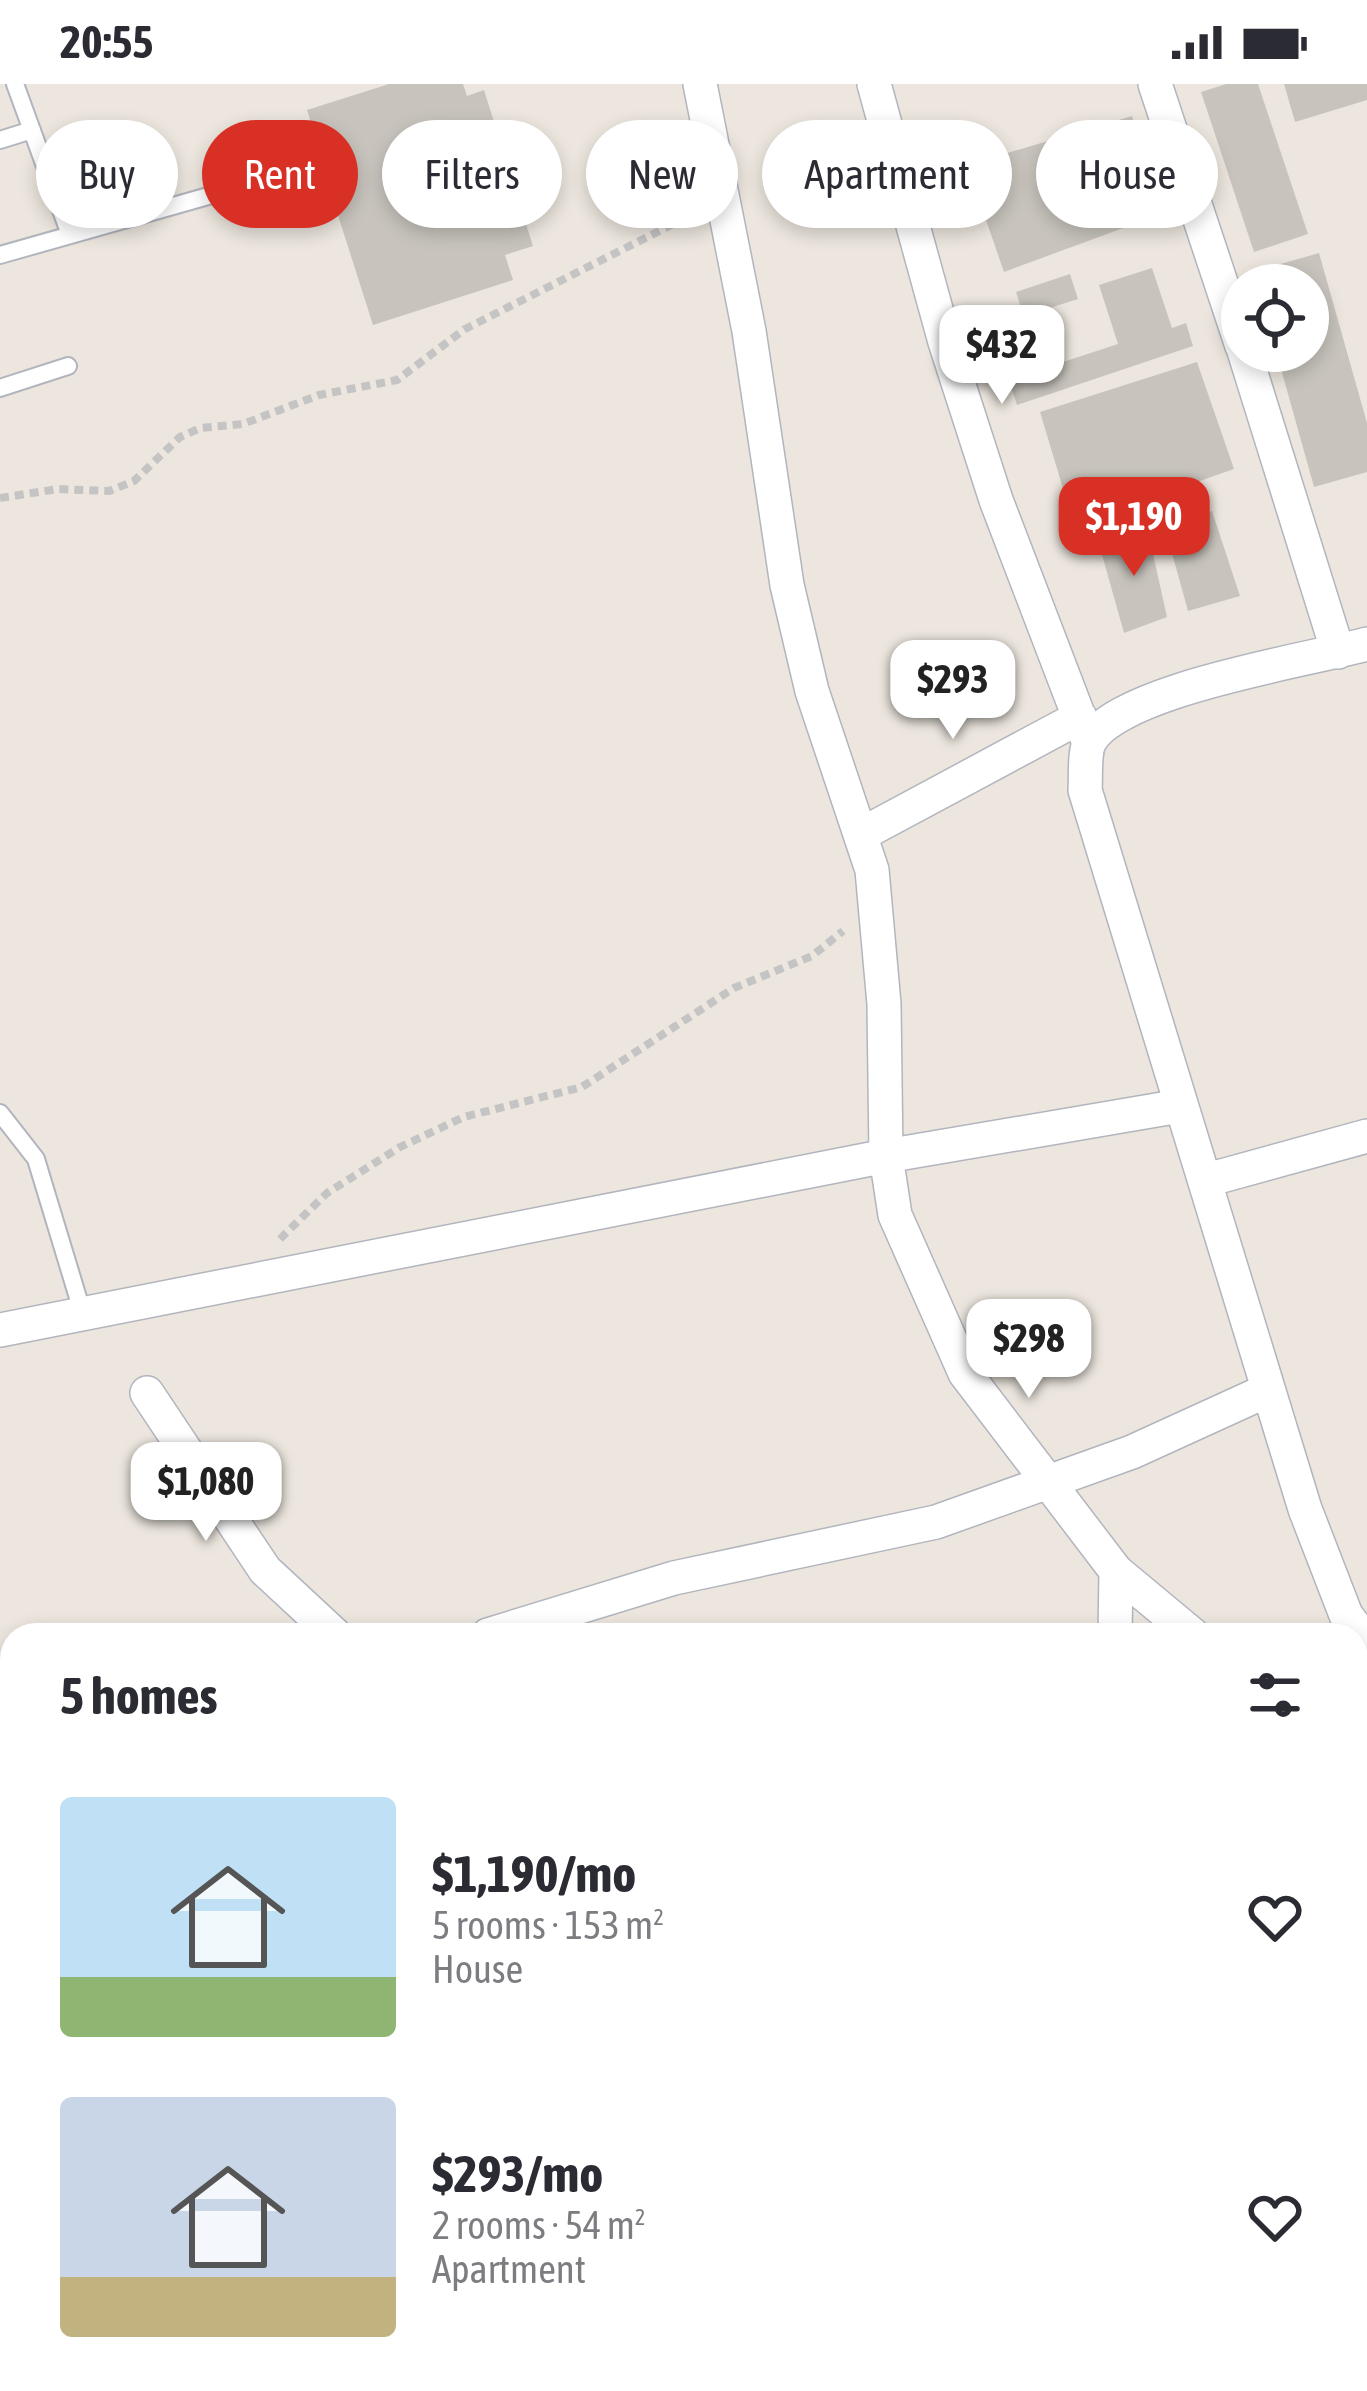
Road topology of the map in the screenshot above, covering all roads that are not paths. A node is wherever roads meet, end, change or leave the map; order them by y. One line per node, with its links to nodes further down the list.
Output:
1 (15, 84): 5 (lane)
2 (700, 84): 16 (street)
3 (874, 84): 15 (street)
4 (1155, 84): 10 (street)
5 (32, 130): 6 (lane); 8 (lane)
6 (0, 140)
7 (202, 196): 8 (lane)
8 (69, 232): 9 (lane)
9 (0, 255)
10 (1221, 283)
11 (68, 366): 13 (lane)
12 (1251, 372): 14 (street)
13 (2, 382)
14 (1353, 648): 15 (street)
15 (1084, 730): 16 (street); 17 (street)
16 (862, 834): 20 (street)
17 (1180, 1106): 20 (street); 21 (street)
18 (0, 1114): 22 (lane)
19 (1367, 1136): 21 (street)
20 (886, 1156): 22 (street); 26 (street)
21 (1207, 1180): 24 (street)
22 (82, 1311): 23 (street)
23 (0, 1330)
24 (1268, 1390): 26 (street); 32 (street)
25 (147, 1393): 28 (street)
26 (1048, 1485): 27 (street); 29 (street)
27 (1116, 1571): 30 (street); 31 (street)
28 (322, 1623)
29 (527, 1623)
30 (1115, 1623)
31 (1179, 1623)
32 (1337, 1623)

